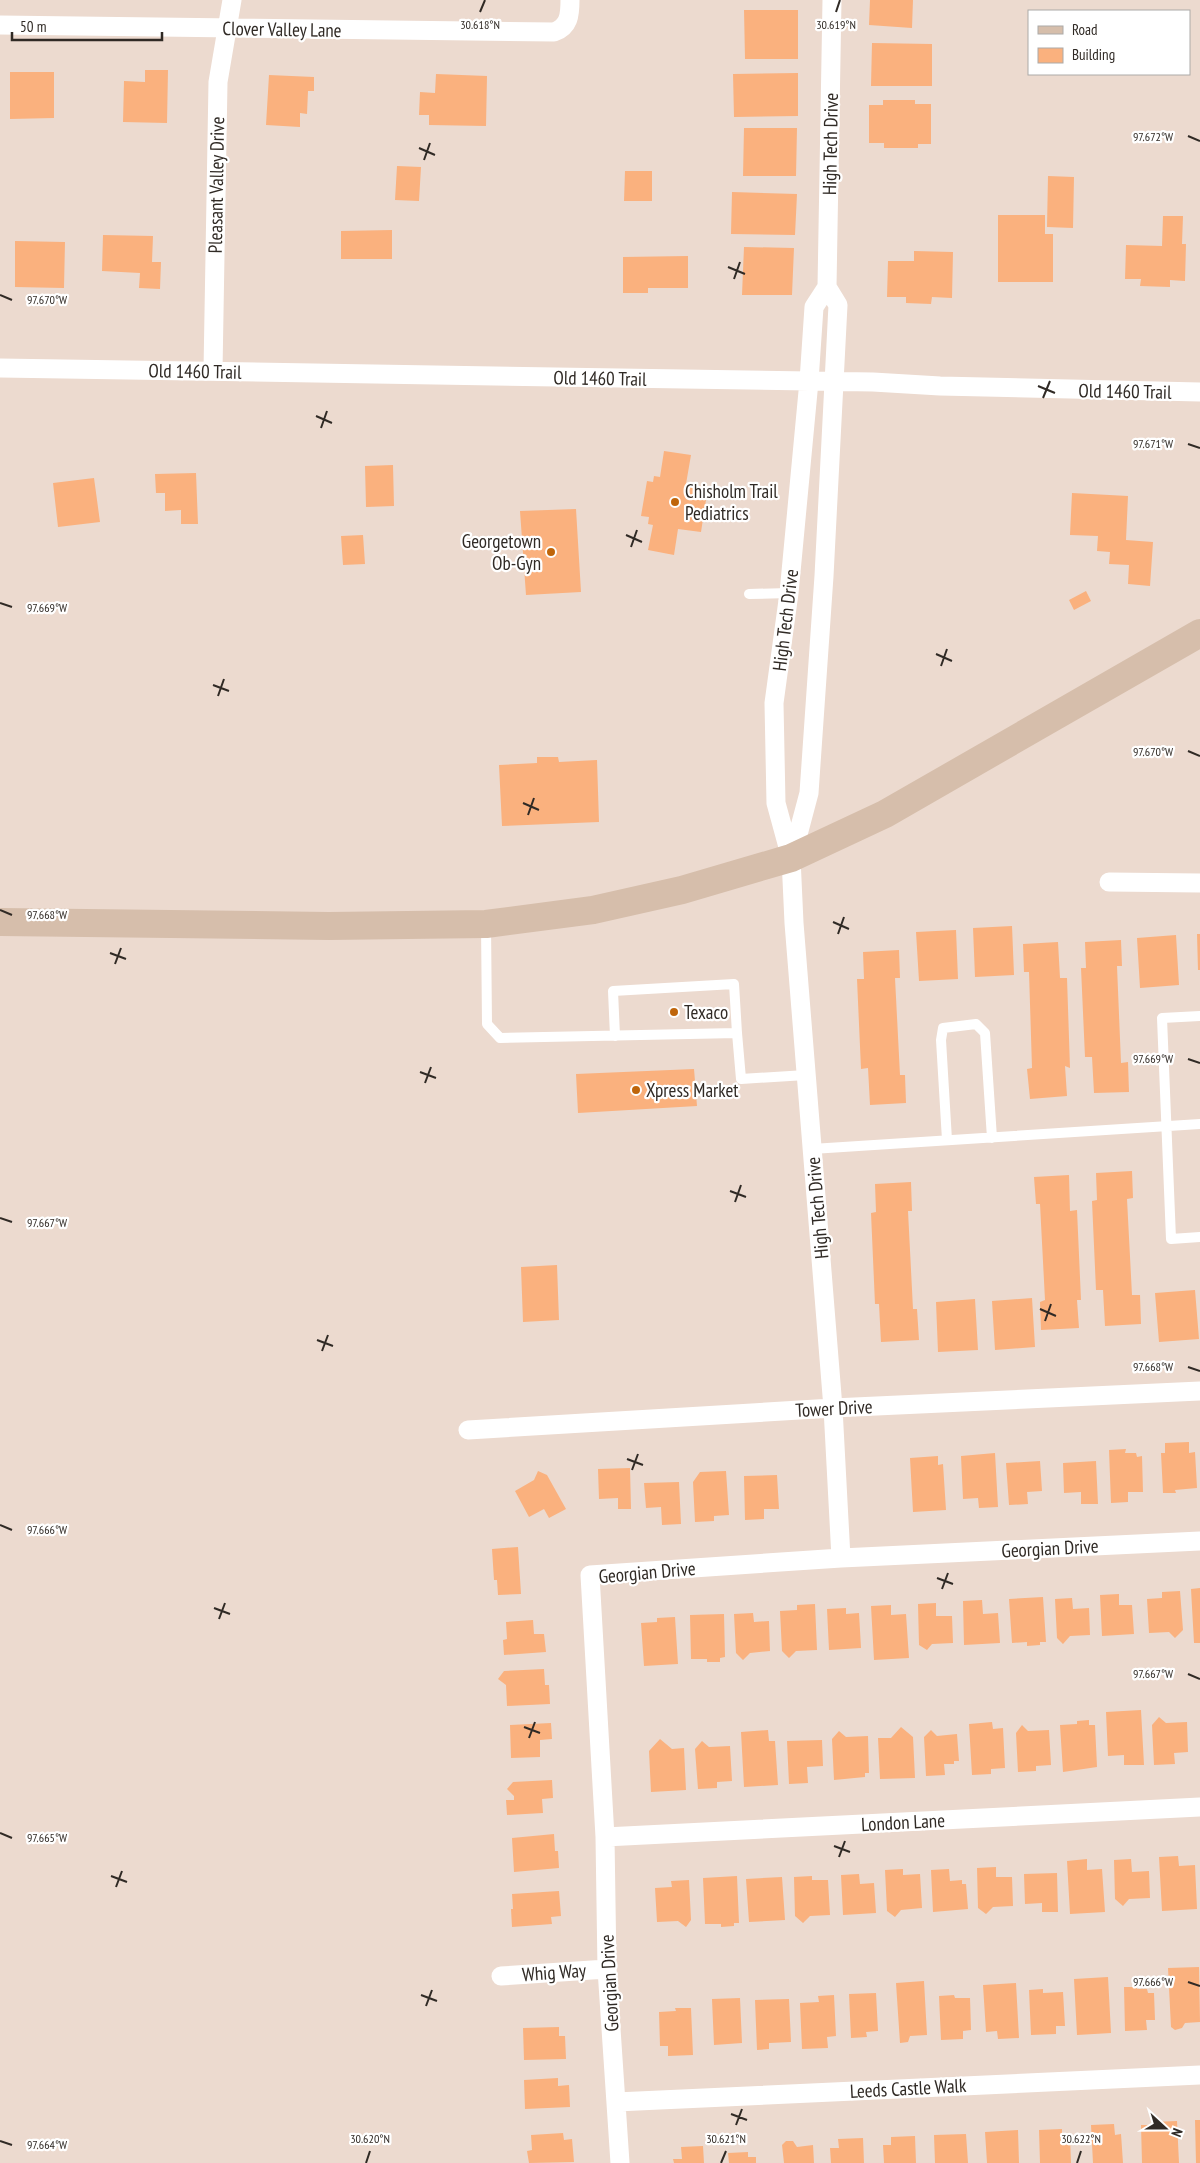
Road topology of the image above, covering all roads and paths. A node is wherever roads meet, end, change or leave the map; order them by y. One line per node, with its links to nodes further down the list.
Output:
1 (232, 0): 5 (street, Pleasant Valley Drive)
2 (570, 0): 5 (street, Clover Valley Lane)
3 (832, 0): 6 (street, High Tech Drive)
4 (0, 25): 5 (street, Clover Valley Lane)
5 (226, 29): 8 (street, Pleasant Valley Drive)
6 (827, 287): 9 (street, High Tech Drive); 10 (street, High Tech Drive)
7 (0, 368): 8 (street, Old 1460 Trail)
8 (213, 372): 9 (street, Old 1460 Trail)
9 (810, 381): 10 (street, Old 1460 Trail); 12 (street, High Tech Drive)
10 (834, 382): 11 (street, Old 1460 Trail); 15 (street, High Tech Drive)
11 (1200, 392)
12 (789, 593): 13 (lane); 15 (street, High Tech Drive)
13 (750, 594)
14 (1200, 634): 15 (main road)
15 (791, 858): 19 (main road); 23 (street, High Tech Drive)
16 (1109, 882): 17 (street)
17 (1200, 882)
18 (0, 922): 19 (main road)
19 (486, 924): 22 (lane)
20 (1200, 1016): 25 (lane)
21 (737, 1033): 22 (lane); 22 (lane); 23 (lane)
22 (614, 1036)
23 (806, 1075): 28 (street, High Tech Drive)
24 (1200, 1124): 25 (lane)
25 (1167, 1126): 26 (lane); 29 (lane)
26 (992, 1138): 27 (lane); 27 (lane)
27 (947, 1140): 28 (lane)
28 (812, 1149): 31 (street, High Tech Drive)
29 (1200, 1237)
30 (1200, 1392): 31 (street, Tower Drive)
31 (833, 1408): 32 (street, Tower Drive); 34 (street, High Tech Drive)
32 (468, 1430)
33 (1200, 1541): 34 (street, Georgian Drive)
34 (841, 1558): 36 (street, Georgian Drive)
35 (1200, 1807): 36 (street, London Lane)
36 (605, 1837): 37 (street, Georgian Drive)
37 (607, 1969): 38 (street, Whig Way); 40 (street, Georgian Drive)
38 (501, 1976)
39 (1200, 2075): 40 (street, Leeds Castle Walk)
40 (616, 2102): 41 (street, Georgian Drive)
41 (620, 2163)

